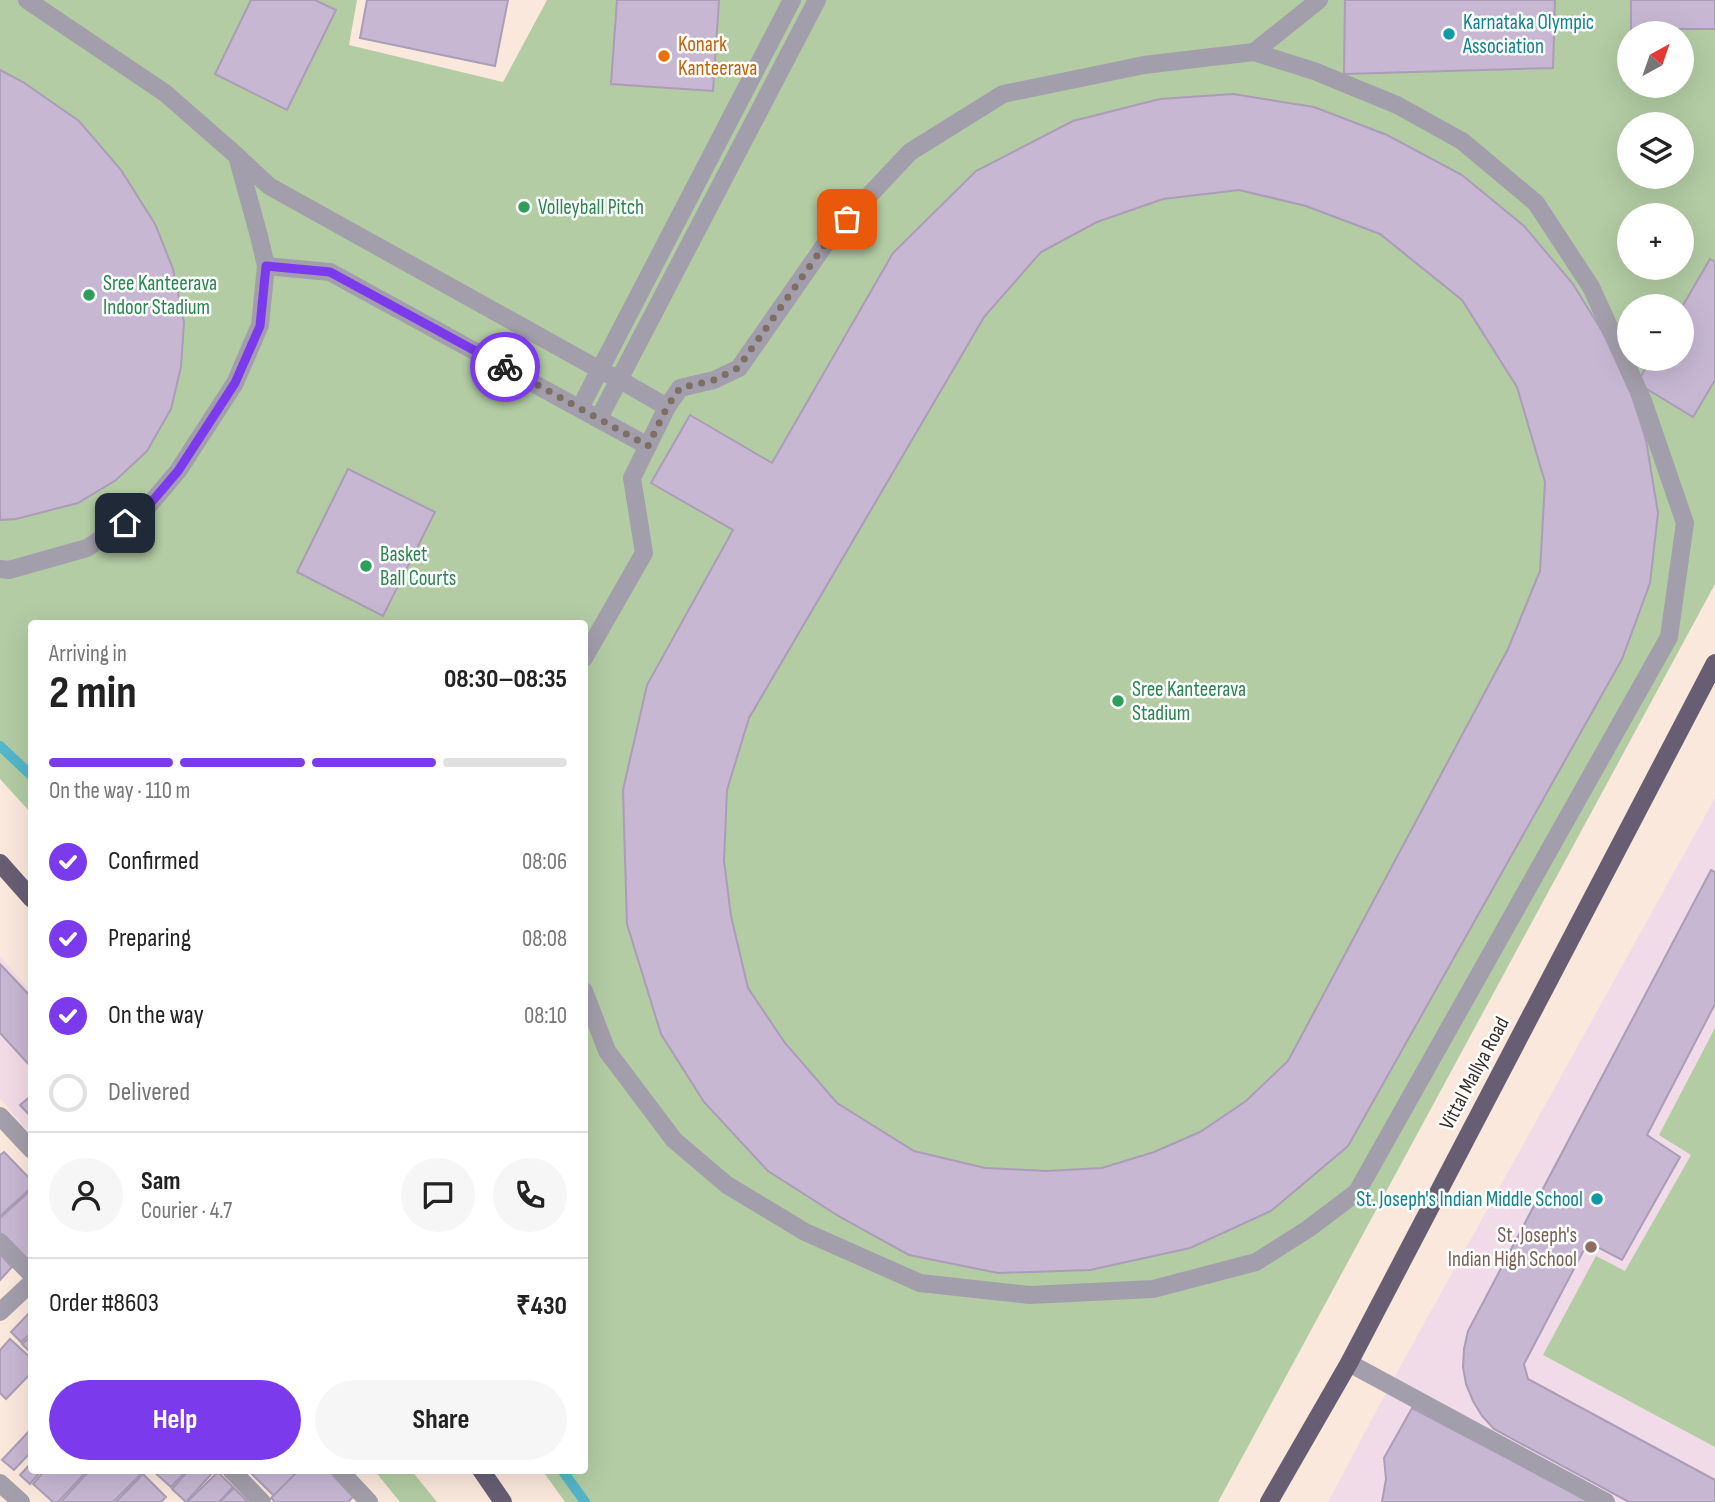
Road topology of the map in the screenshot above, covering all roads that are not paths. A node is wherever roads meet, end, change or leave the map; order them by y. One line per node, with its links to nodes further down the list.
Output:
1 (27, 0): 6 (street)
2 (792, 0): 8 (street)
3 (817, 0): 9 (street)
4 (1319, 0): 5 (street)
5 (1254, 52): 10 (street); 19 (street)
6 (237, 156): 7 (street); 8 (street)
7 (266, 266): 11 (street); 14 (street)
8 (600, 370): 9 (street); 11 (street)
9 (620, 380): 10 (street); 12 (street)
10 (667, 407): 13 (street)
11 (580, 408): 12 (street)
12 (599, 418): 13 (street)
13 (648, 446): 15 (street)
14 (0, 569)
15 (588, 651)
16 (1715, 663): 26 (main road, Vittal Mallya Road)
17 (0, 863): 18 (main road)
18 (28, 894)
19 (588, 1001)
20 (0, 1116): 21 (street)
21 (28, 1146)
22 (0, 1242): 23 (street)
23 (28, 1271)
24 (28, 1286): 25 (street)
25 (0, 1312)
26 (1349, 1363): 35 (main road, Vittal Mallya Road); 36 (street)
27 (235, 1474): 32 (street)
28 (343, 1474): 33 (street)
29 (484, 1474): 34 (main road)
30 (0, 1483): 31 (street)
31 (21, 1502)
32 (262, 1502)
33 (369, 1502)
34 (503, 1502)
35 (1269, 1502)
36 (1606, 1502)

